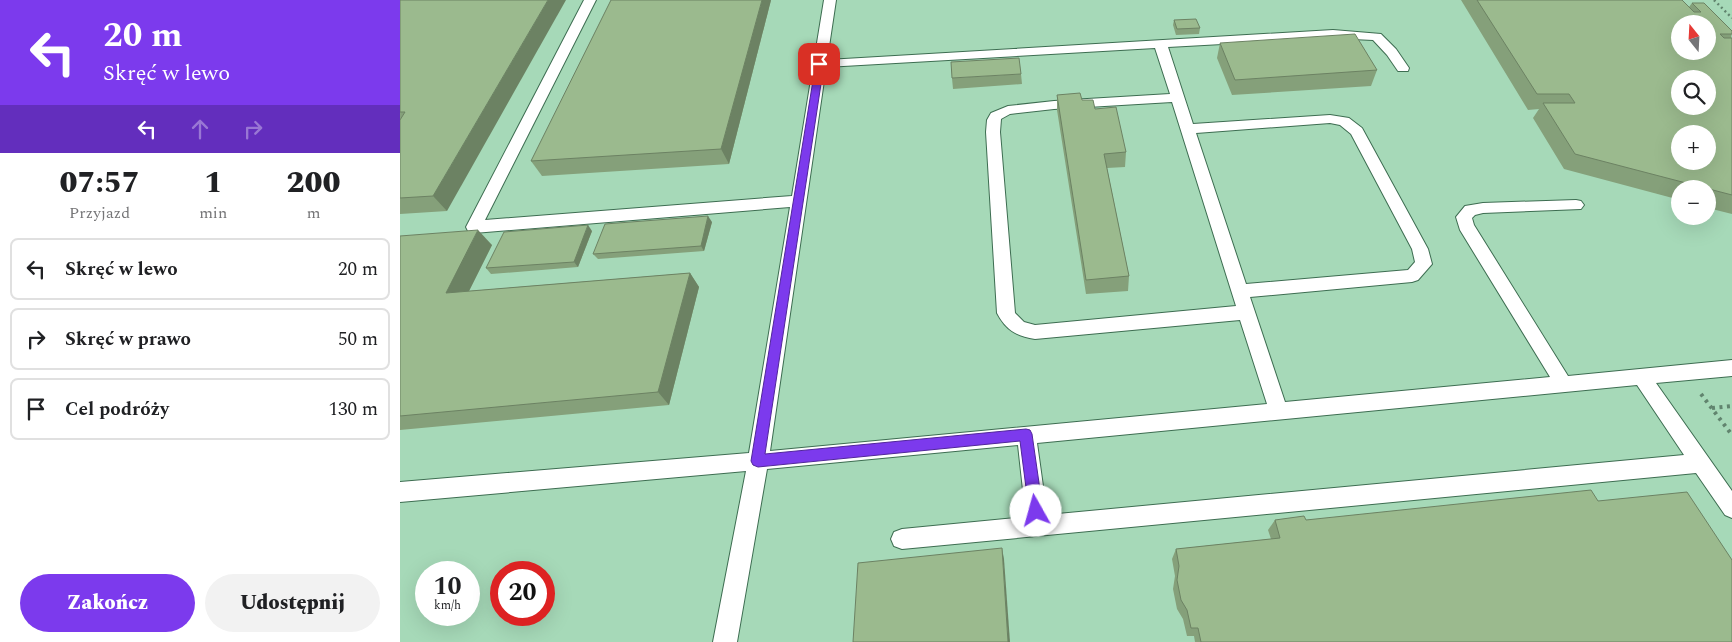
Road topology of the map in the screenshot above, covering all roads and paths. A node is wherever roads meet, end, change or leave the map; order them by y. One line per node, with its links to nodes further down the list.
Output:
1 (590, 0): 10 (lane)
2 (830, 0): 6 (lane)
3 (1714, 0): 4 (path)
4 (1732, 18)
5 (1160, 43): 6 (lane); 7 (lane); 8 (lane)
6 (819, 64): 10 (lane)
7 (1403, 68)
8 (1178, 98): 9 (lane); 13 (lane)
9 (1188, 129): 12 (lane); 12 (lane)
10 (798, 201): 23 (lane)
11 (1576, 205): 17 (lane)
12 (1241, 291): 13 (lane)
13 (1248, 312): 20 (lane)
14 (1732, 368): 15 (lane)
15 (1685, 372): 16 (lane); 19 (path)
16 (1641, 376): 17 (lane); 24 (lane)
17 (1563, 383): 20 (lane)
18 (1732, 406): 19 (path)
19 (1712, 408): 22 (path)
20 (1278, 410): 21 (lane)
21 (1026, 434): 23 (lane); 27 (lane)
22 (1732, 436)
23 (758, 461): 25 (lane); 29 (lane)
24 (1701, 463): 26 (lane); 27 (lane)
25 (400, 492)
26 (1732, 508)
27 (1038, 526): 28 (lane)
28 (902, 539)
29 (726, 642)

